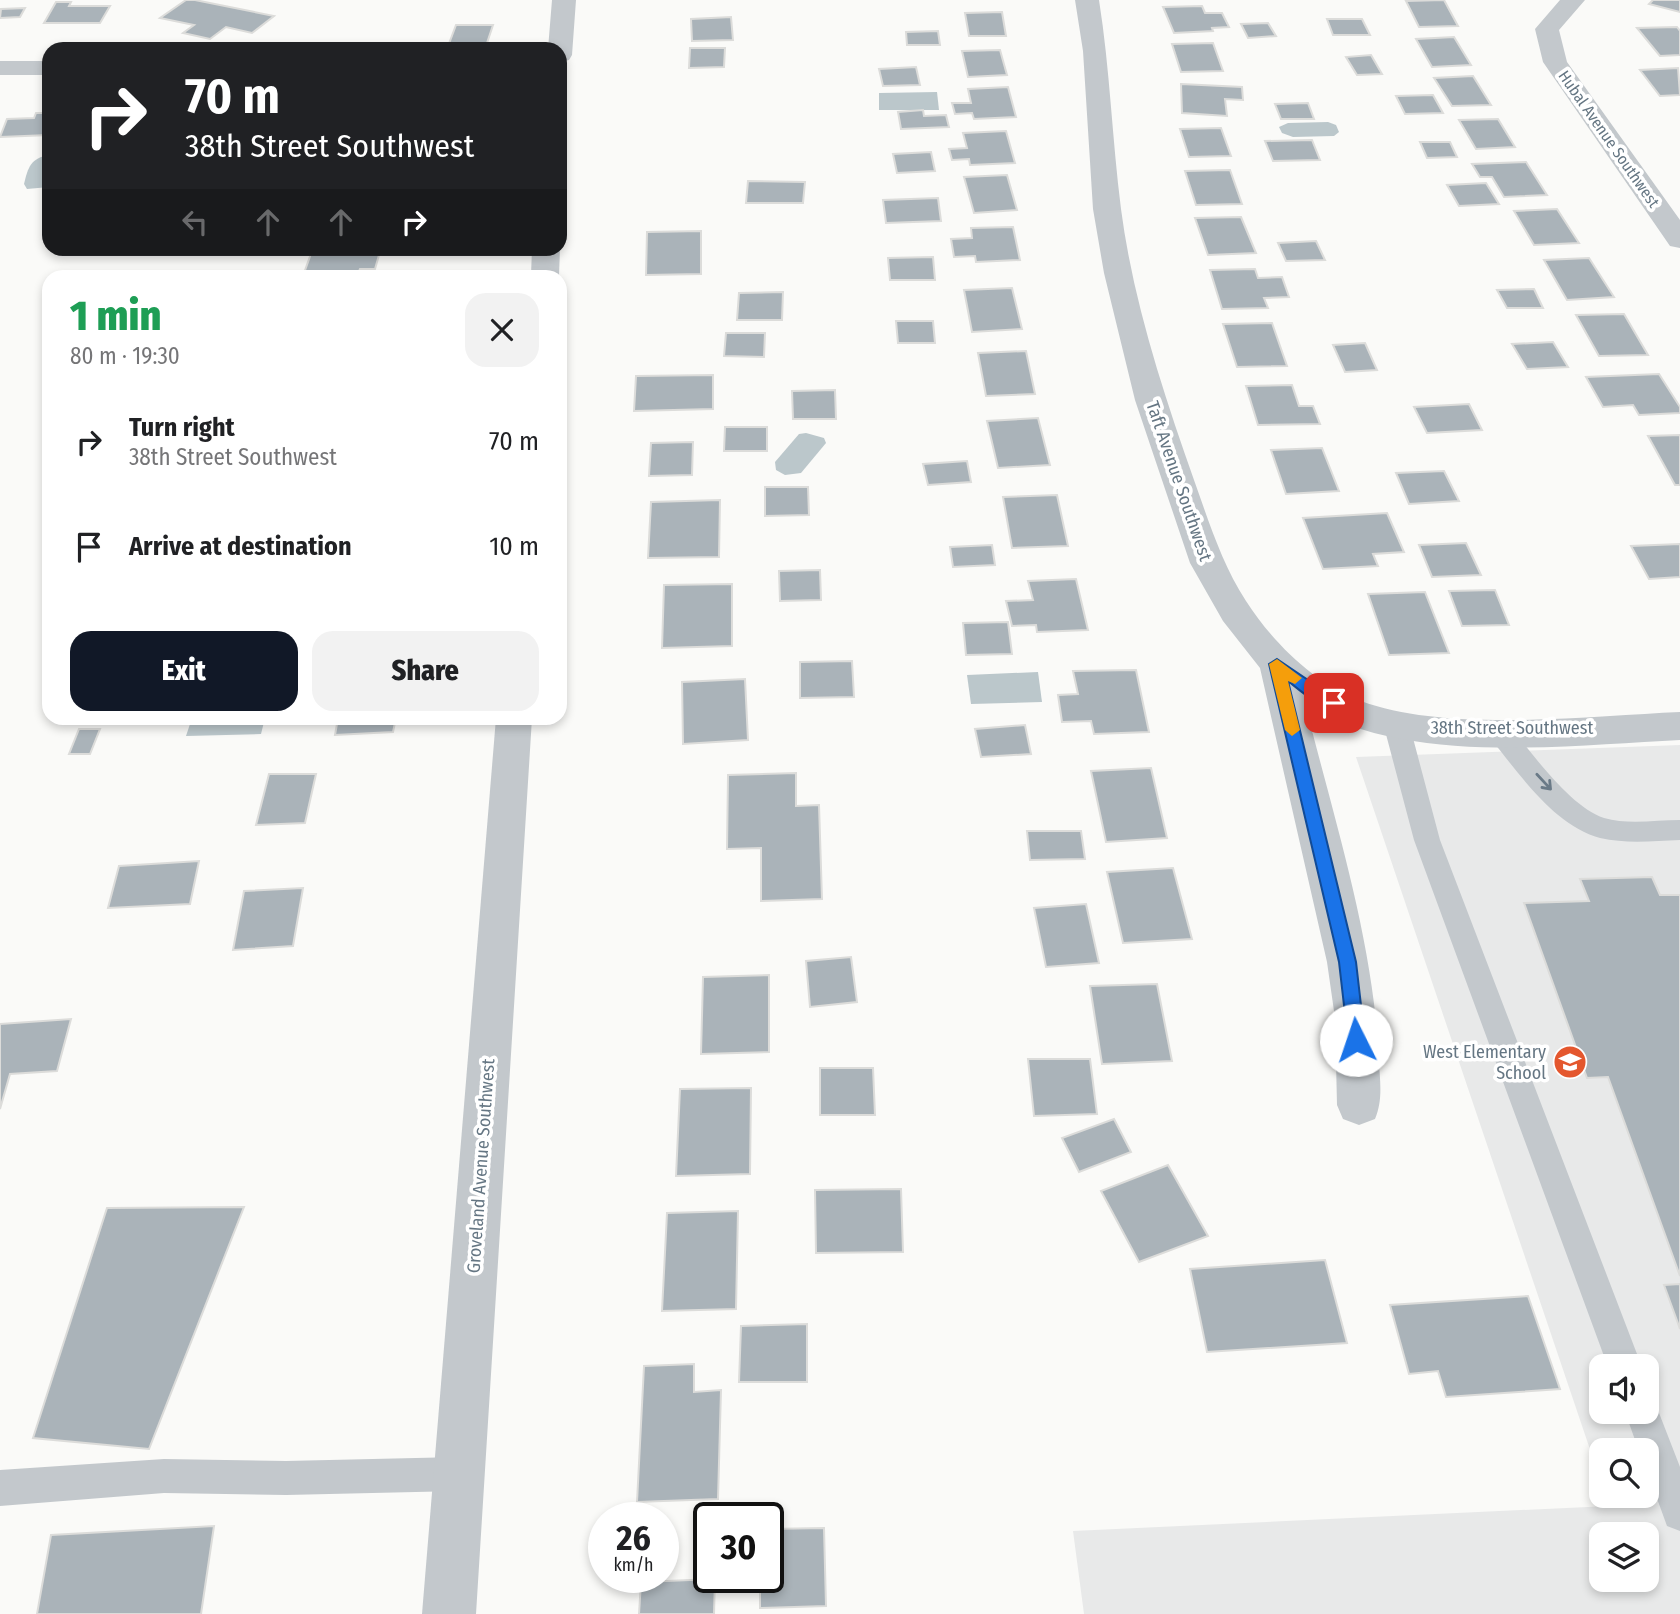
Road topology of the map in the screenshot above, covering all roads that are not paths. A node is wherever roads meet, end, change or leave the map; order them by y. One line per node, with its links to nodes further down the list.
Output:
1 (564, 0): 4 (street)
2 (1087, 0): 8 (street, Taft Avenue Southwest)
3 (1573, 0): 7 (street, Hubal Avenue Southwest)
4 (561, 42)
5 (0, 68): 6 (street)
6 (42, 68)
7 (1680, 240)
8 (1277, 664): 9 (street, 38th Street Southwest); 14 (street, Taft Avenue Southwest)
9 (1396, 723): 12 (street, 38th Street Southwest); 15 (lane)
10 (513, 725): 17 (street, Groveland Avenue Southwest)
11 (1680, 726): 12 (street, 38th Street Southwest)
12 (1499, 731): 13 (lane, one-way to 13)
13 (1680, 830)
14 (1359, 1105)
15 (1620, 1354)
16 (1647, 1424): 19 (lane)
17 (459, 1474): 18 (lane); 20 (street, Groveland Avenue Southwest)
18 (0, 1488)
19 (1680, 1513)
20 (449, 1614)

